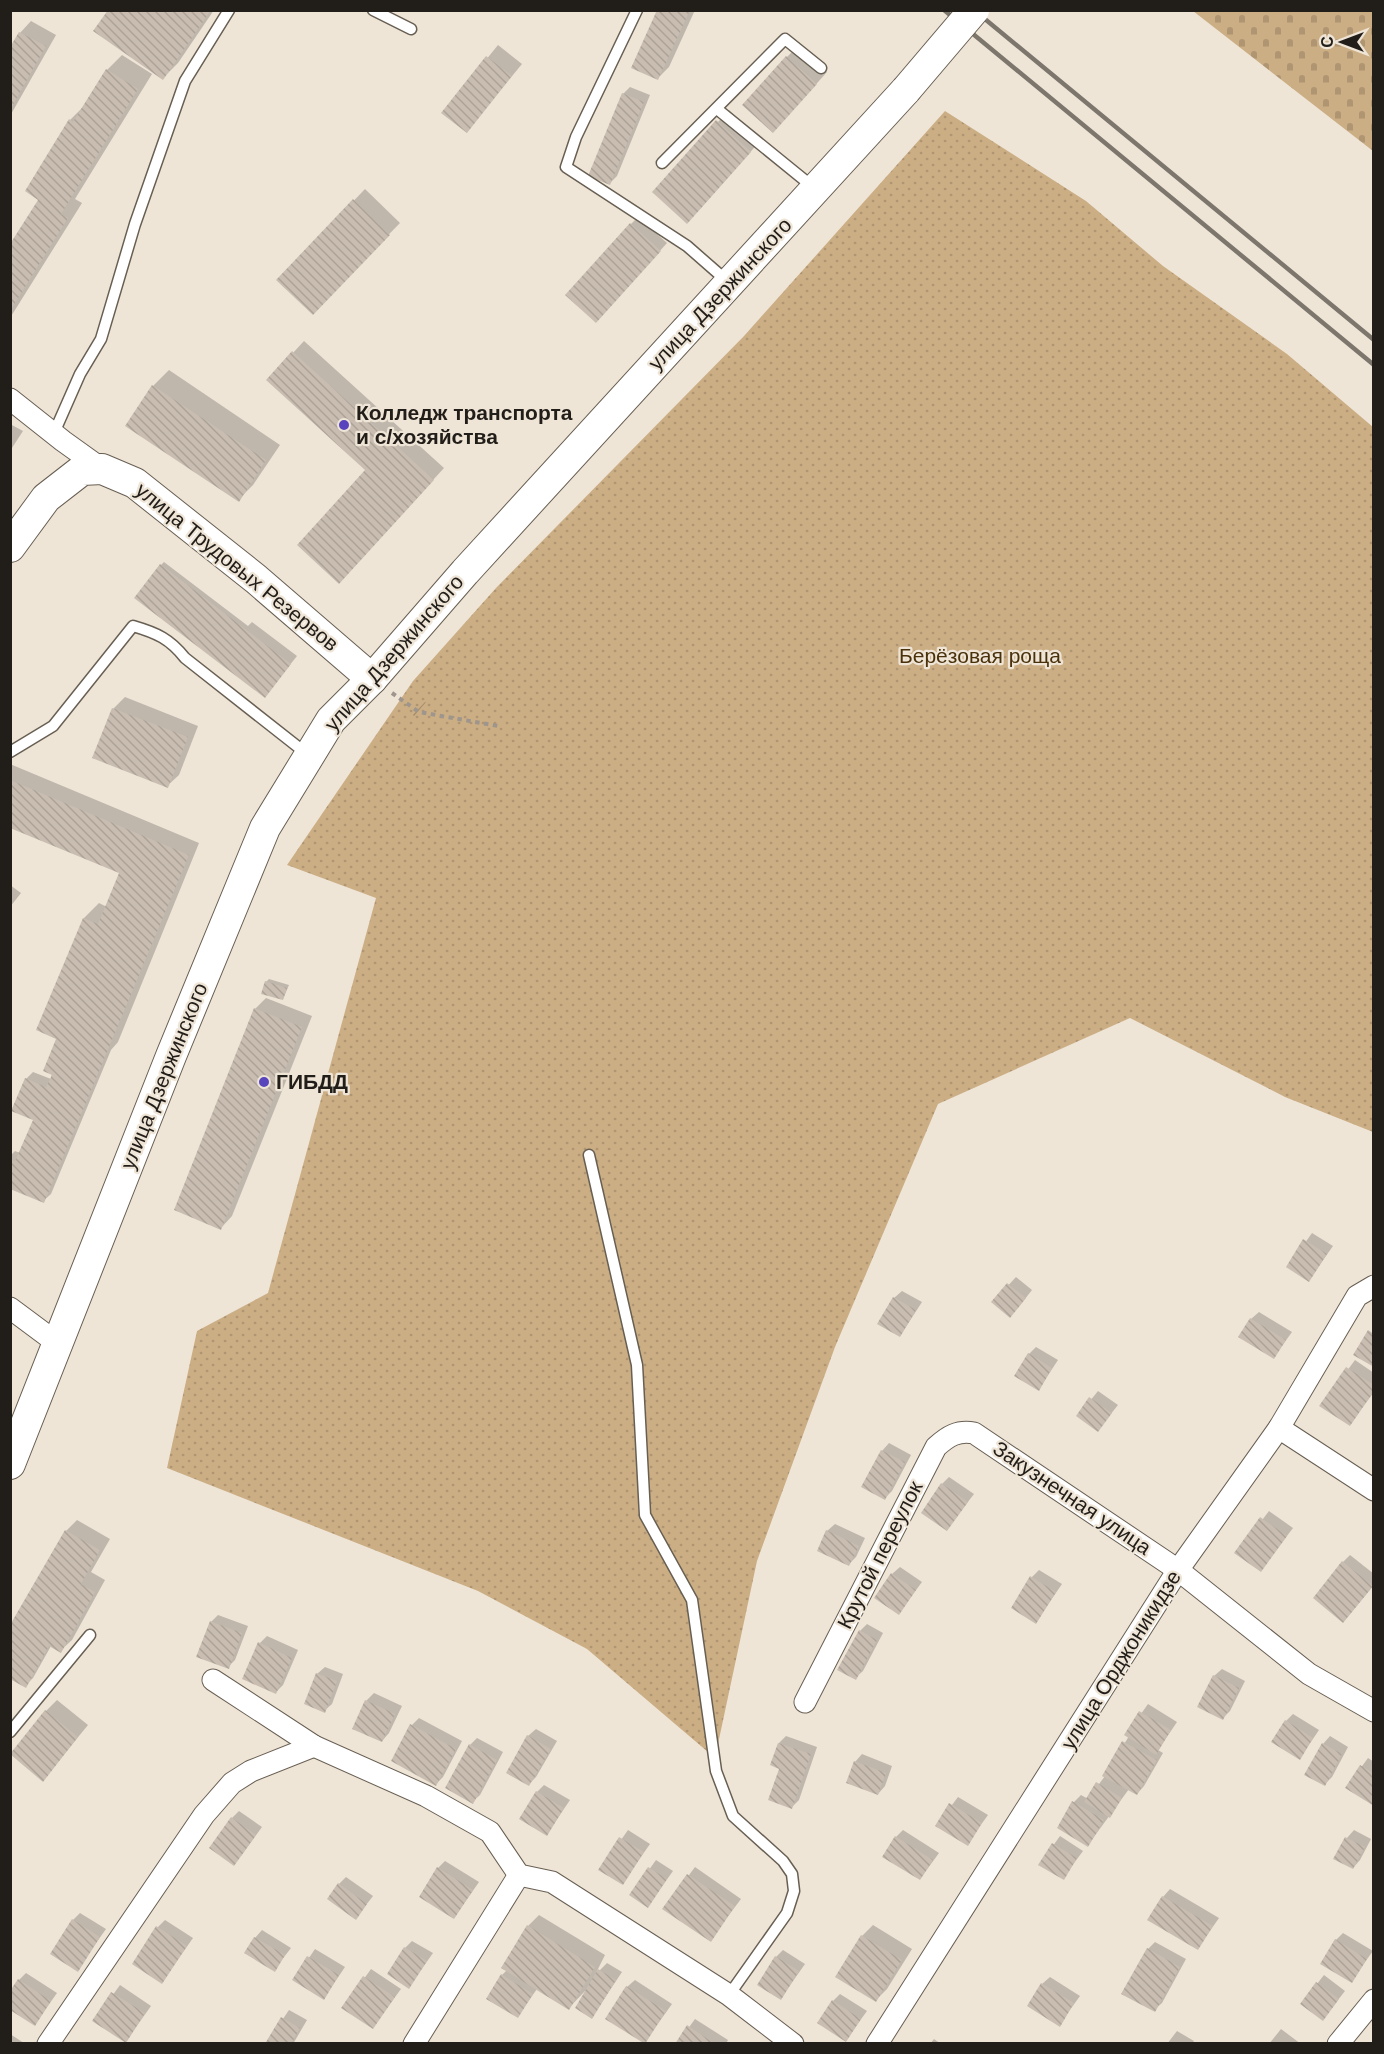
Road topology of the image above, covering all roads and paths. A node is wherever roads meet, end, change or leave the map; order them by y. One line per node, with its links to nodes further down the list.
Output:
1 (228, 10): 12 (lane)
2 (373, 10): 5 (lane)
3 (637, 10): 10 (lane)
4 (974, 10): 9 (main road, улица Дзержинского, bridge)
5 (411, 28)
6 (821, 68): 7 (lane)
7 (717, 109): 8 (lane); 9 (lane)
8 (662, 163)
9 (816, 189): 10 (main road, улица Дзержинского)
10 (730, 283): 15 (main road, улица Дзержинского)
11 (10, 399): 12 (street, улица Трудовых Резервов)
12 (54, 433): 13 (street, улица Трудовых Резервов)
13 (102, 469): 14 (main road); 15 (main road, улица Трудовых Резервов)
14 (10, 548)
15 (372, 679): 19 (main road, улица Дзержинского)
16 (416, 709): 17 (path)
17 (498, 726)
18 (10, 752): 19 (lane)
19 (309, 755): 23 (main road, улица Дзержинского)
20 (589, 1155): 36 (lane)
21 (1374, 1286): 24 (street, улица Орджоникидзе)
22 (10, 1308): 23 (street)
23 (57, 1343): 26 (main road, улица Дзержинского)
24 (1279, 1428): 27 (street); 28 (street, улица Орджоникидзе)
25 (974, 1433): 28 (street, Закузнечная улица); 31 (street, Крутой переулок)
26 (10, 1464)
27 (1374, 1490)
28 (1178, 1570): 32 (street, Закузнечная улица); 41 (street, улица Орджоникидзе)
29 (90, 1635): 33 (lane)
30 (213, 1680): 34 (street)
31 (805, 1702)
32 (1374, 1711)
33 (10, 1732)
34 (314, 1746): 35 (street); 38 (street)
35 (519, 1875): 36 (street); 39 (street)
36 (729, 1995): 40 (street)
37 (1374, 2000): 42 (street)
38 (48, 2043)
39 (414, 2043)
40 (794, 2043)
41 (877, 2043)
42 (1338, 2043)

